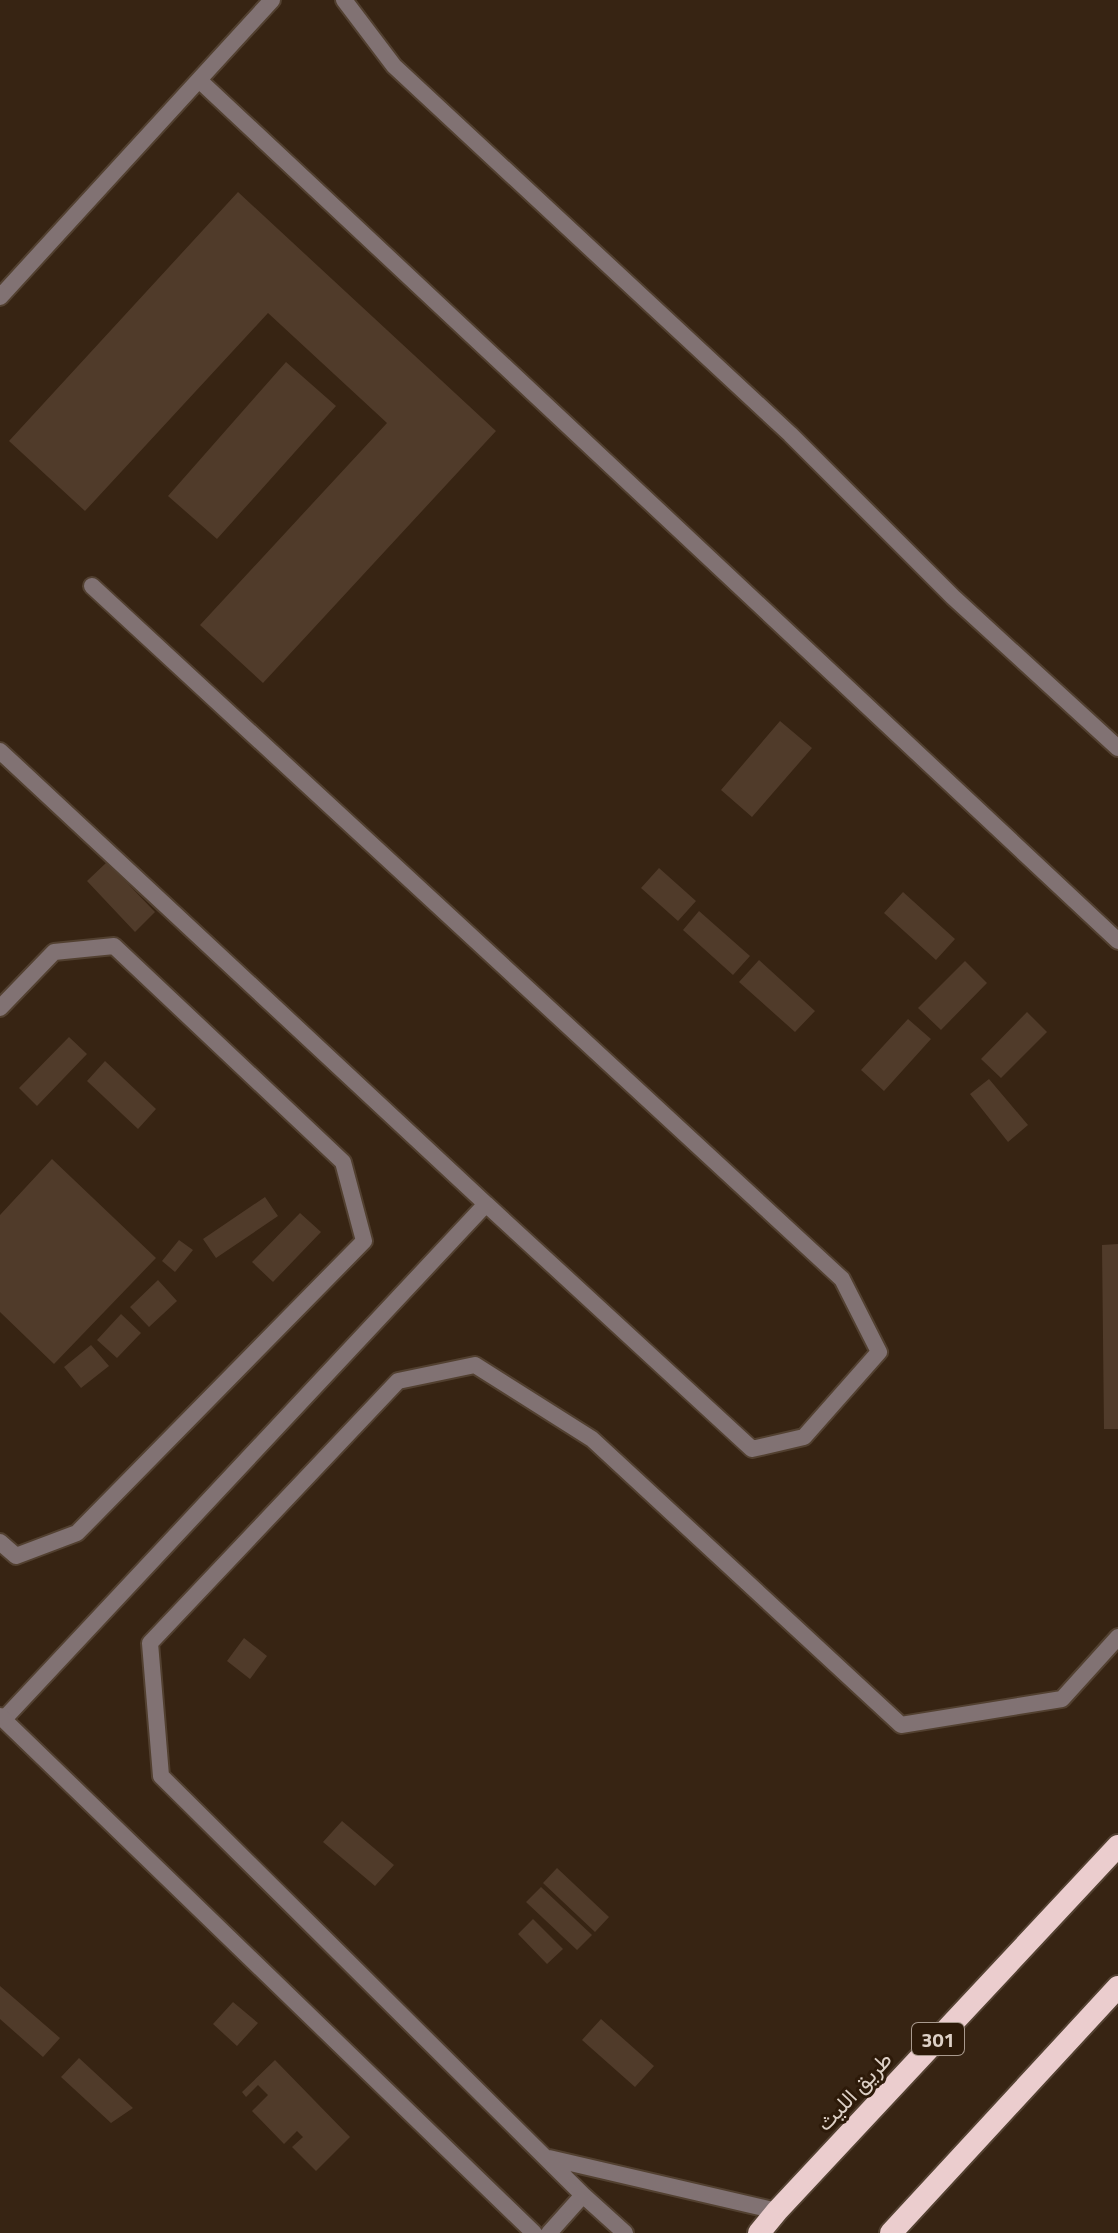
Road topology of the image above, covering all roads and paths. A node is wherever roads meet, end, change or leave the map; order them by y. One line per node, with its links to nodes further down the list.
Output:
1 (272, 0): 3 (street)
2 (344, 0): 6 (street)
3 (199, 80): 4 (street); 8 (street)
4 (0, 297)
5 (92, 586): 10 (street)
6 (1118, 748)
7 (0, 751): 10 (street)
8 (1118, 941)
9 (0, 1008): 11 (street)
10 (486, 1204): 13 (street)
11 (0, 1542)
12 (1118, 1637): 16 (street)
13 (2, 1717): 19 (street)
14 (1118, 1846): 18 (highway, طريق الليث / 301)
15 (1118, 1987): 23 (highway)
16 (547, 2157): 17 (street); 18 (street)
17 (583, 2195): 20 (street); 21 (street)
18 (777, 2211): 22 (highway, طريق الليث / 301)
19 (534, 2233)
20 (549, 2233)
21 (625, 2233)
22 (759, 2233)
23 (891, 2233)

